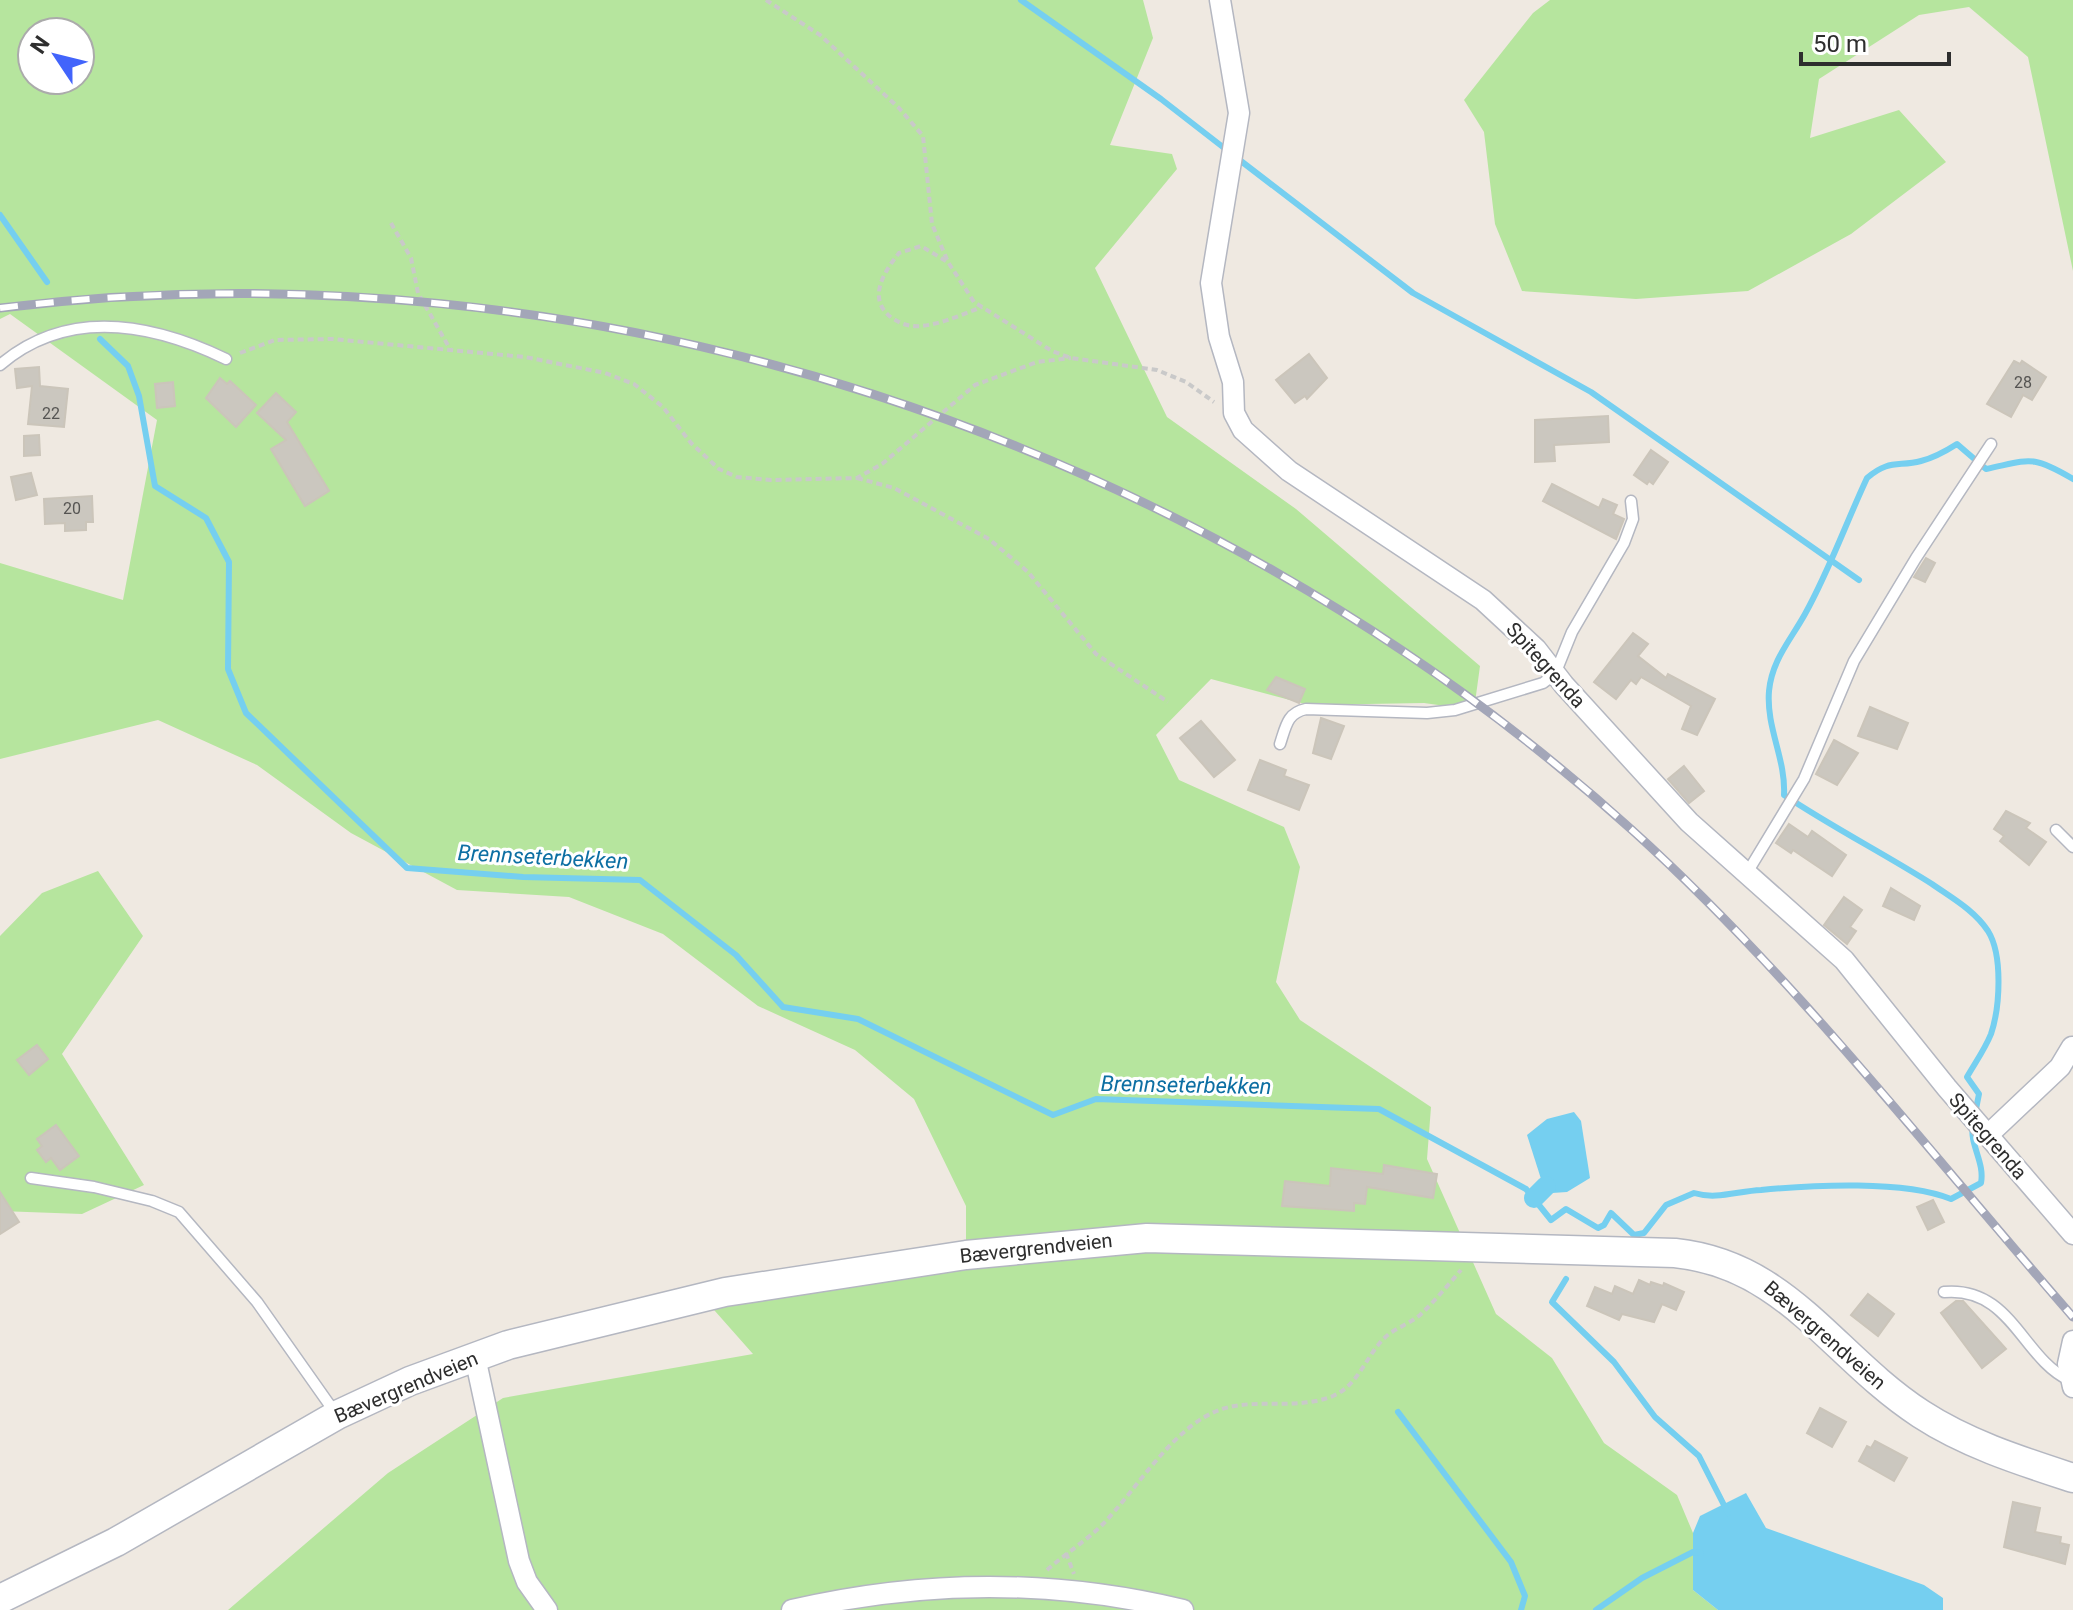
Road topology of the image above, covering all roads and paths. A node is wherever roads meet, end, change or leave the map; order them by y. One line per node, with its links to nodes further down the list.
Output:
1 (766, 0): 4 (path)
2 (1220, 0): 10 (street)
3 (391, 223): 6 (path)
4 (948, 262): 5 (path); 5 (path)
5 (982, 307): 7 (path)
6 (450, 349): 8 (path); 12 (path)
7 (1071, 358): 10 (path); 12 (path)
8 (226, 359): 9 (lane)
9 (0, 365)
10 (1234, 413): 14 (street, Spitegrenda)
11 (1991, 444): 19 (lane)
12 (857, 478): 15 (path)
13 (1631, 501): 14 (lane)
14 (1555, 674): 16 (lane); 19 (street, Spitegrenda)
15 (1168, 702)
16 (1280, 744)
17 (2056, 830): 18 (lane)
18 (2073, 847)
19 (1747, 873): 21 (street, Spitegrenda)
20 (2073, 1046): 21 (street)
21 (1988, 1135): 23 (street, Spitegrenda)
22 (31, 1178): 29 (lane)
23 (2073, 1234)
24 (1481, 1247): 27 (main road, Bævergrendveien); 30 (main road, Bævergrendveien); 31 (path)
25 (1944, 1292): 28 (lane)
26 (2073, 1341): 28 (street)
27 (475, 1357): 29 (main road, Bævergrendveien); 33 (street)
28 (2072, 1384)
29 (337, 1415): 32 (main road, Bævergrendveien)
30 (2073, 1478)
31 (1027, 1588): 34 (street); 35 (street)
32 (0, 1599)
33 (547, 1610)
34 (792, 1610)
35 (1183, 1610)

